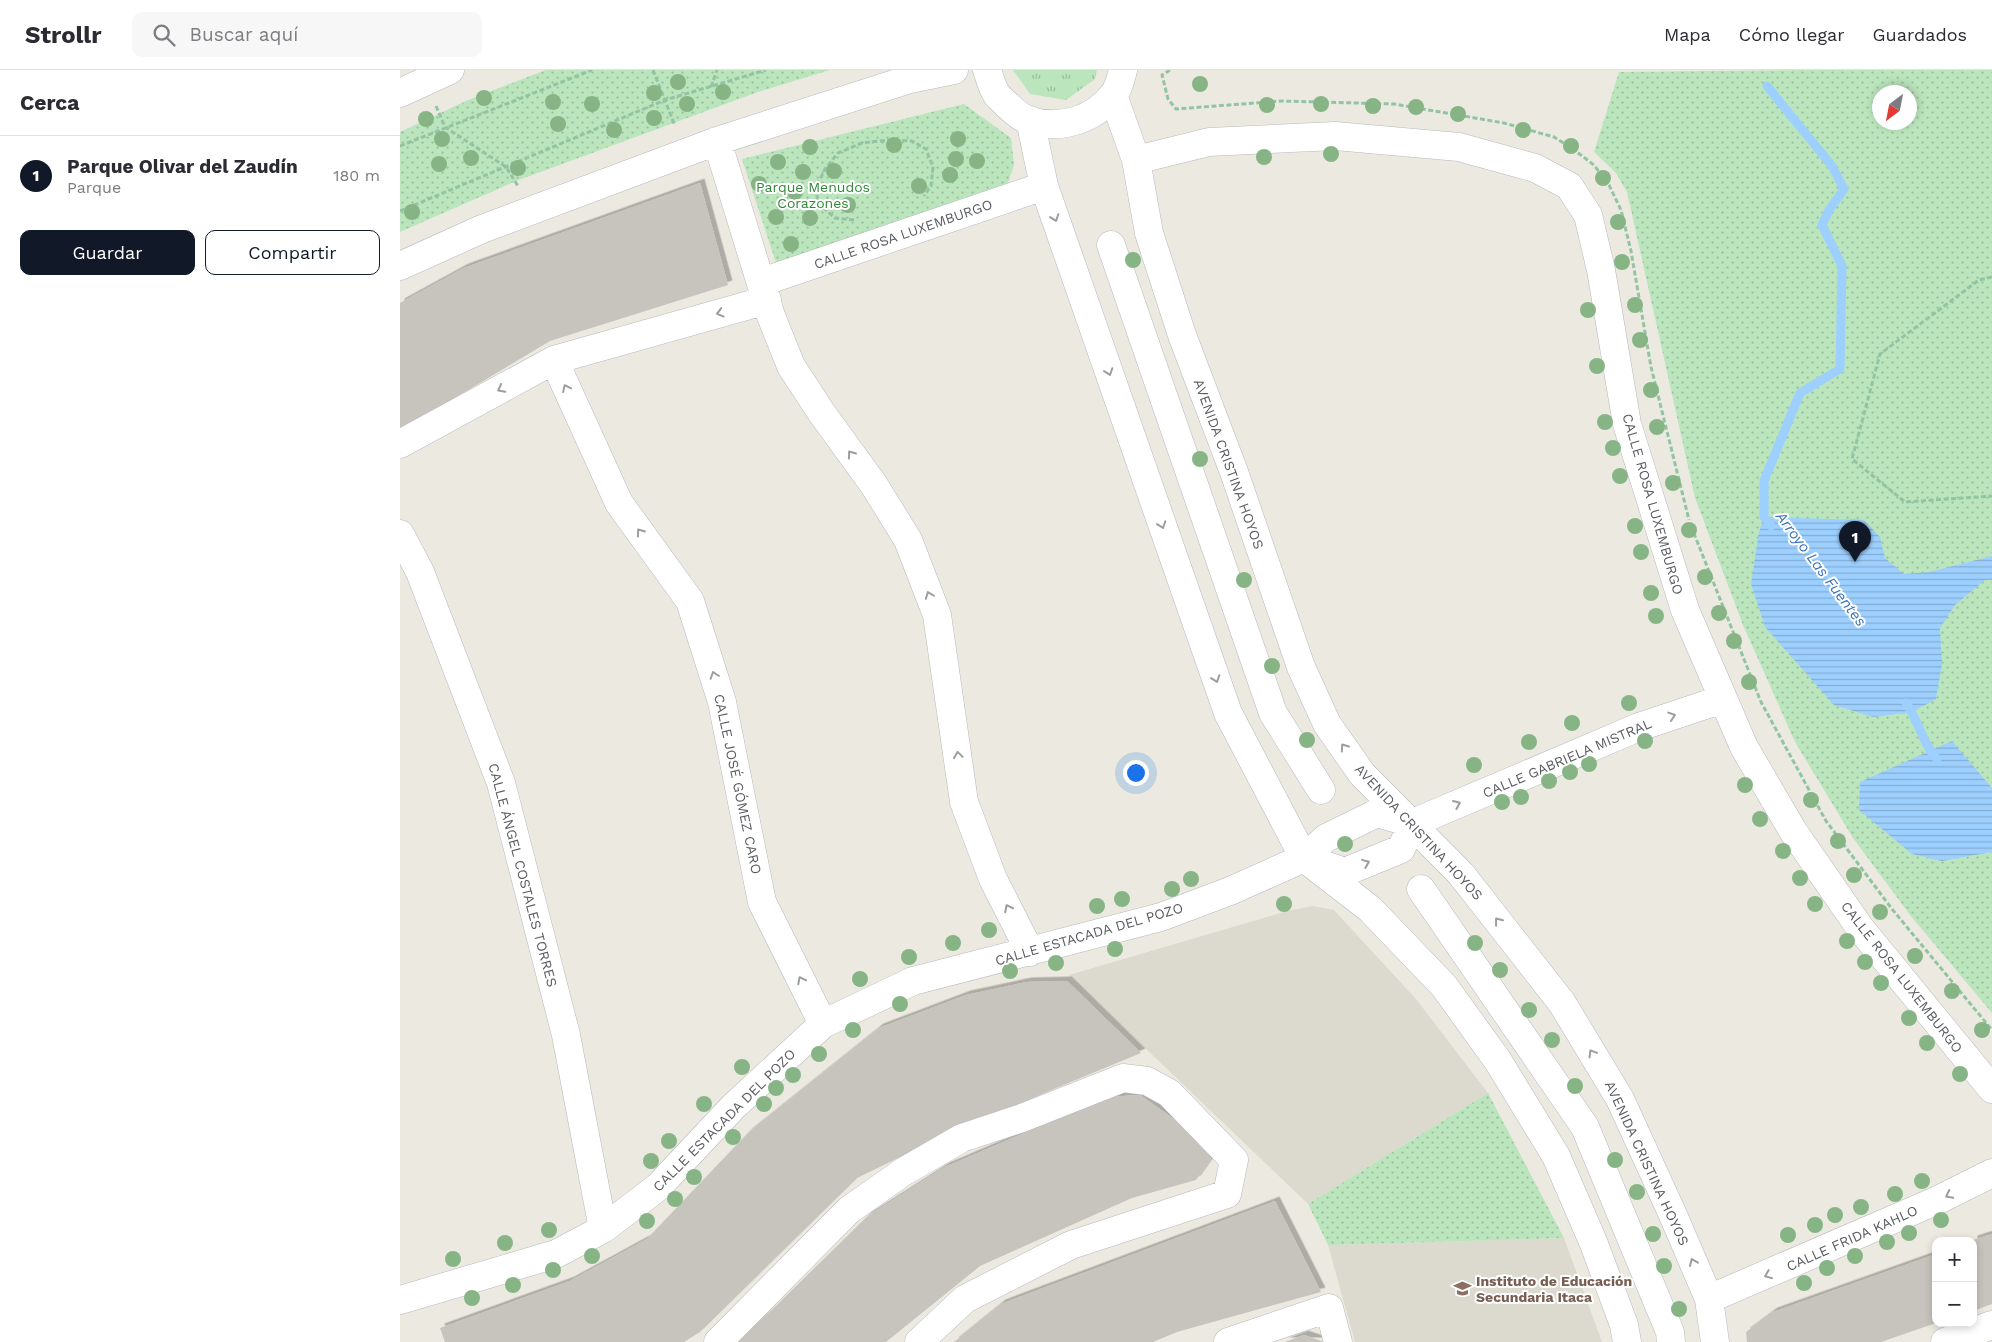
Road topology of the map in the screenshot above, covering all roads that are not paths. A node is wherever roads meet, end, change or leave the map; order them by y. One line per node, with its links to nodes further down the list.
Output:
1 (450, 70): 5 (street)
2 (954, 70): 8 (street)
3 (987, 70): 7 (street)
4 (1123, 70): 6 (street)
5 (400, 93)
6 (1113, 96): 7 (street); 9 (street, AVENIDA CRISTINA HOYOS)
7 (1030, 120): 10 (street)
8 (716, 141): 12 (street); 13 (street)
9 (1136, 160): 17 (street, CALLE ROSA LUXEMBURGO); 19 (street, AVENIDA CRISTINA HOYOS, one-way to 9)
10 (1044, 186): 13 (street, CALLE ROSA LUXEMBURGO); 20 (street, one-way to 20)
11 (1111, 245): 18 (street)
12 (400, 266)
13 (764, 291): 14 (street, CALLE ROSA LUXEMBURGO, one-way to 14); 22 (street, one-way to 13)
14 (554, 360): 15 (street, CALLE ROSA LUXEMBURGO, one-way to 15); 23 (street, CALLE JOSÉ GÓMEZ CARO, one-way to 14)
15 (400, 444)
16 (400, 534): 26 (street, CALLE ÁNGEL COSTALES TORRES)
17 (1723, 699): 19 (street, CALLE GABRIELA MISTRAL, one-way to 17); 24 (street, CALLE ROSA LUXEMBURGO)
18 (1322, 790)
19 (1413, 824): 20 (street, CALLE ESTACADA DEL POZO); 20 (street, one-way to 19); 27 (street, AVENIDA CRISTINA HOYOS, one-way to 19)
20 (1304, 858): 22 (street, CALLE ESTACADA DEL POZO); 34 (street)
21 (1421, 889): 35 (street)
22 (1030, 952): 23 (street, CALLE ESTACADA DEL POZO)
23 (823, 1024): 26 (street, CALLE ESTACADA DEL POZO)
24 (1992, 1089)
25 (1992, 1173): 27 (street, CALLE FRIDA KAHLO, one-way to 27)
26 (603, 1229): 28 (street, CALLE ESTACADA DEL POZO)
27 (1709, 1299): 36 (street, AVENIDA CRISTINA HOYOS)
28 (400, 1300)
29 (1992, 1325): 37 (street)
30 (718, 1342): 31 (street)
31 (919, 1342)
32 (1228, 1342): 33 (street)
33 (1338, 1342)
34 (1628, 1342)
35 (1671, 1342)
36 (1715, 1342)
37 (1945, 1342)

